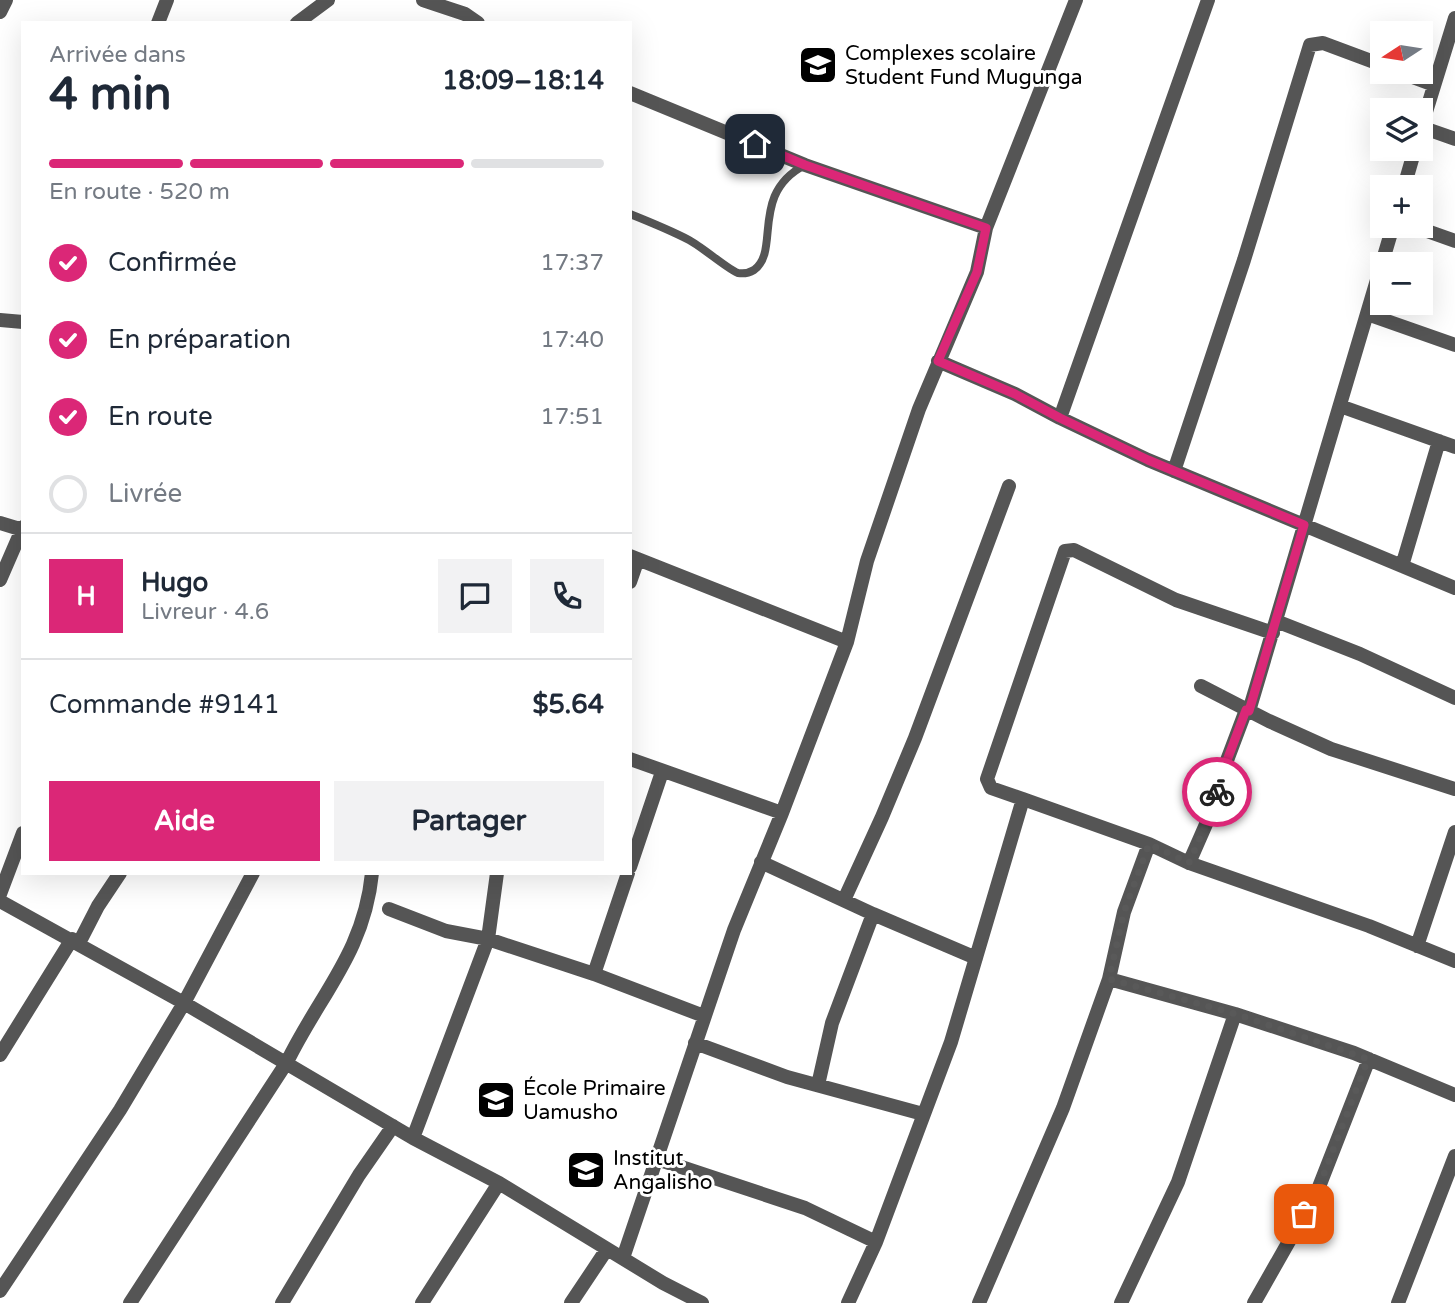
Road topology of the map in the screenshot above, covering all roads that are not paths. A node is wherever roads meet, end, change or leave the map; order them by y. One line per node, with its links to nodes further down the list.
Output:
1 (6, 0): 7 (street)
2 (167, 0): 8 (street)
3 (328, 0): 9 (street)
4 (423, 0): 10 (street)
5 (1076, 0): 20 (street)
6 (1208, 0): 30 (street)
7 (0, 12)
8 (159, 21)
9 (300, 21)
10 (475, 21)
11 (1453, 27): 13 (street)
12 (1370, 61): 33 (street)
13 (1434, 85): 15 (street)
14 (632, 94): 18 (street)
15 (1430, 98)
16 (1433, 131): 17 (street)
17 (1455, 139)
18 (805, 165): 19 (lane); 20 (street)
19 (632, 215)
20 (986, 228): 28 (street)
21 (1433, 234): 23 (street)
22 (1389, 238): 24 (street)
23 (1455, 242)
24 (1367, 314): 27 (street); 29 (street)
25 (0, 320): 26 (street)
26 (21, 322)
27 (1455, 345)
28 (938, 361): 30 (street); 44 (street)
29 (1340, 406): 31 (street); 36 (street)
30 (1060, 418): 33 (street)
31 (1439, 441): 32 (street); 40 (street)
32 (1455, 447)
33 (1174, 471): 36 (street)
34 (1009, 486): 65 (street)
35 (0, 523): 37 (street)
36 (1304, 525): 40 (street); 43 (street)
37 (21, 529)
38 (21, 531): 41 (street)
39 (634, 557): 44 (street)
40 (1402, 566): 42 (street)
41 (0, 580)
42 (1455, 588)
43 (1275, 627): 46 (street); 47 (street); 51 (street)
44 (847, 642): 52 (street)
45 (1201, 686): 47 (street)
46 (1455, 698)
47 (1247, 710): 50 (street); 58 (street)
48 (632, 760): 49 (street)
49 (662, 772): 52 (street); 56 (street)
50 (1455, 789)
51 (1023, 799): 55 (street); 72 (street)
52 (782, 813): 57 (street)
53 (1455, 832): 71 (street)
54 (21, 838): 64 (street)
55 (1149, 844): 58 (street); 75 (street)
56 (632, 861)
57 (761, 862): 65 (street); 78 (street)
58 (1189, 863): 71 (street)
59 (119, 875): 70 (street)
60 (252, 875): 76 (street)
61 (372, 875): 82 (street)
62 (497, 875): 69 (street)
63 (627, 875): 74 (street)
64 (0, 894)
65 (844, 900): 68 (street)
66 (0, 901): 70 (street)
67 (389, 909): 69 (street)
68 (873, 915): 72 (street); 83 (street)
69 (488, 939): 74 (street); 87 (street)
70 (76, 941): 76 (street); 80 (street)
71 (1417, 946): 73 (street)
72 (976, 958): 85 (street)
73 (1455, 961)
74 (594, 974): 78 (street)
75 (1109, 979): 77 (street); 101 (street)
76 (184, 1003): 82 (street); 94 (street)
77 (1236, 1014): 81 (street); 102 (street)
78 (704, 1016): 79 (street)
79 (695, 1043): 83 (street); 89 (street)
80 (0, 1055)
81 (1368, 1059): 84 (street); 103 (street)
82 (287, 1062): 86 (street); 95 (street)
83 (818, 1085): 85 (street)
84 (1455, 1095)
85 (923, 1114): 91 (street)
86 (393, 1126): 87 (street); 96 (street)
87 (413, 1138): 90 (street)
88 (1455, 1156): 104 (street)
89 (657, 1159): 91 (street); 93 (street)
90 (499, 1183): 92 (street); 97 (street)
91 (876, 1242): 100 (street)
92 (607, 1248): 93 (street); 98 (street)
93 (622, 1258): 99 (street)
94 (0, 1292)
95 (130, 1303)
96 (282, 1303)
97 (422, 1303)
98 (572, 1303)
99 (702, 1303)
100 (848, 1303)
101 (979, 1303)
102 (1121, 1303)
103 (1254, 1303)
104 (1398, 1303)

